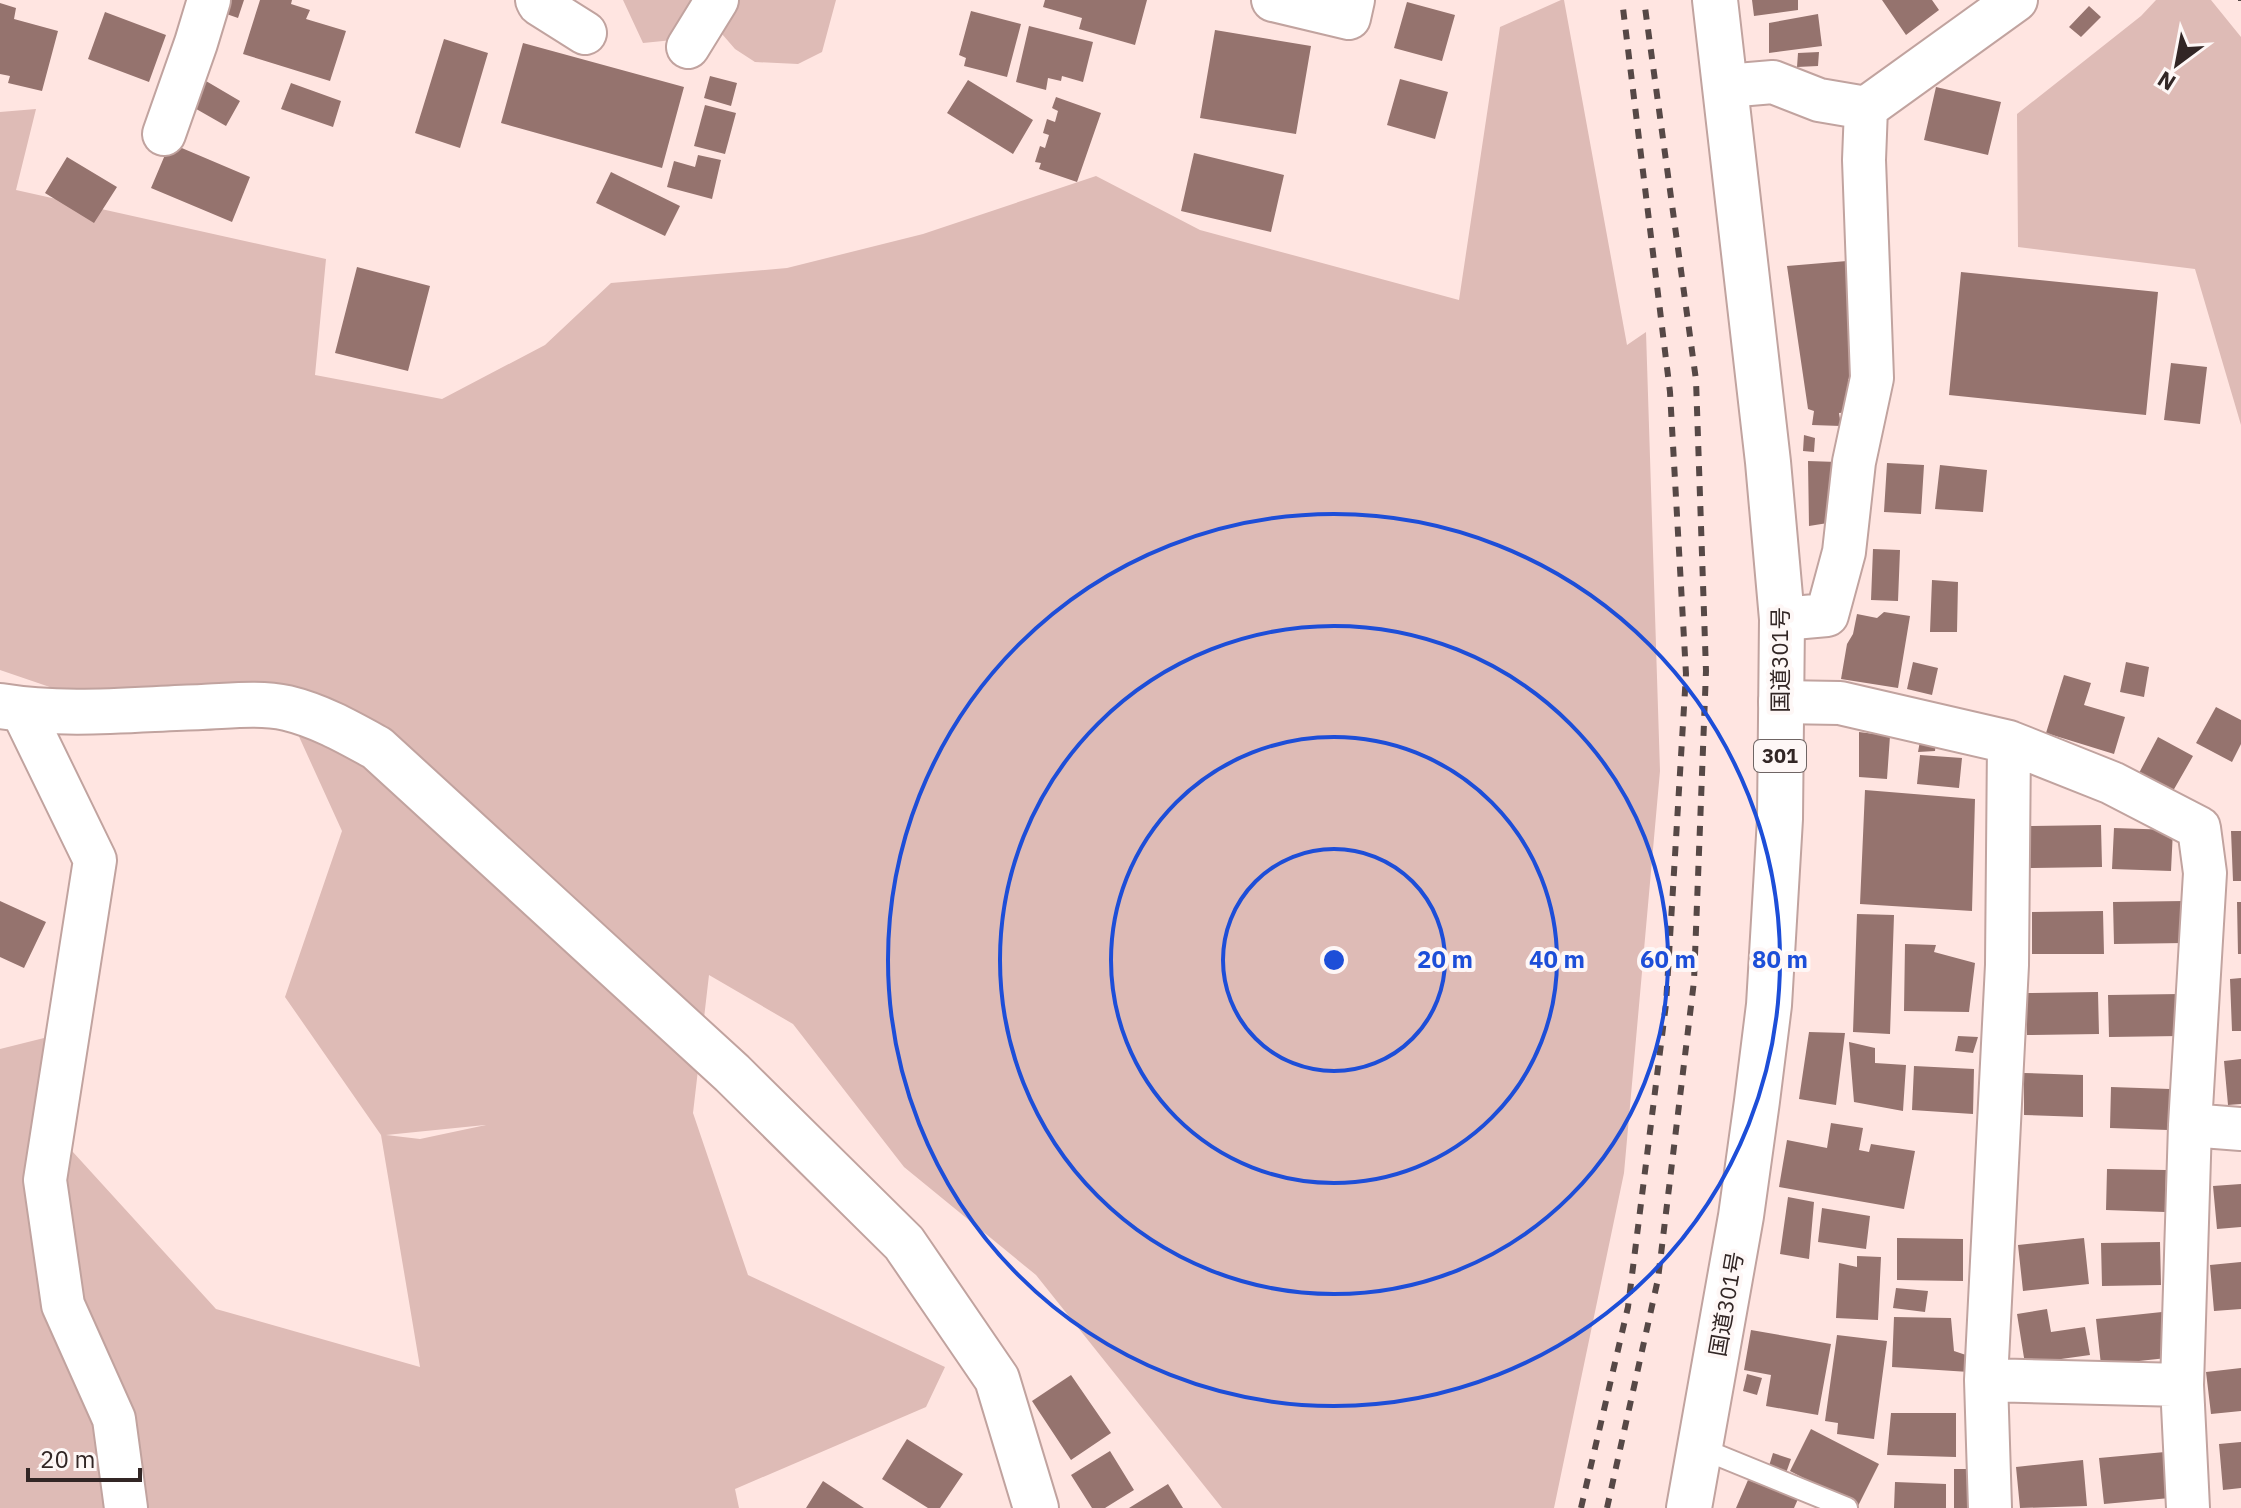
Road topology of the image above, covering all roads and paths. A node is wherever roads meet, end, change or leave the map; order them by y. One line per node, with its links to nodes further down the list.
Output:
1 (209, 0): 12 (street)
2 (537, 0): 8 (street)
3 (717, 0): 9 (street)
4 (1273, 0): 5 (street)
5 (1353, 0)
6 (1715, 0): 10 (main road, 国道301号 / 301)
7 (2016, 0): 11 (street)
8 (585, 33)
9 (688, 47)
10 (1726, 86): 11 (street); 13 (main road, 国道301号 / 301)
11 (1866, 108): 13 (street)
12 (164, 134)
13 (1782, 619): 14 (main road, 国道301号 / 301)
14 (1780, 702): 16 (street); 21 (main road, 国道301号 / 301)
15 (11, 708): 22 (street); 23 (main road)
16 (2009, 742): 17 (street); 19 (street)
17 (2190, 1125): 18 (street); 20 (street)
18 (2241, 1129)
19 (1986, 1380): 20 (street); 26 (street)
20 (2182, 1385): 27 (street)
21 (1700, 1448): 24 (main road, 国道301号 / 301); 25 (lane)
22 (126, 1508)
23 (1036, 1508)
24 (1689, 1508)
25 (1847, 1508)
26 (1990, 1508)
27 (2188, 1508)

